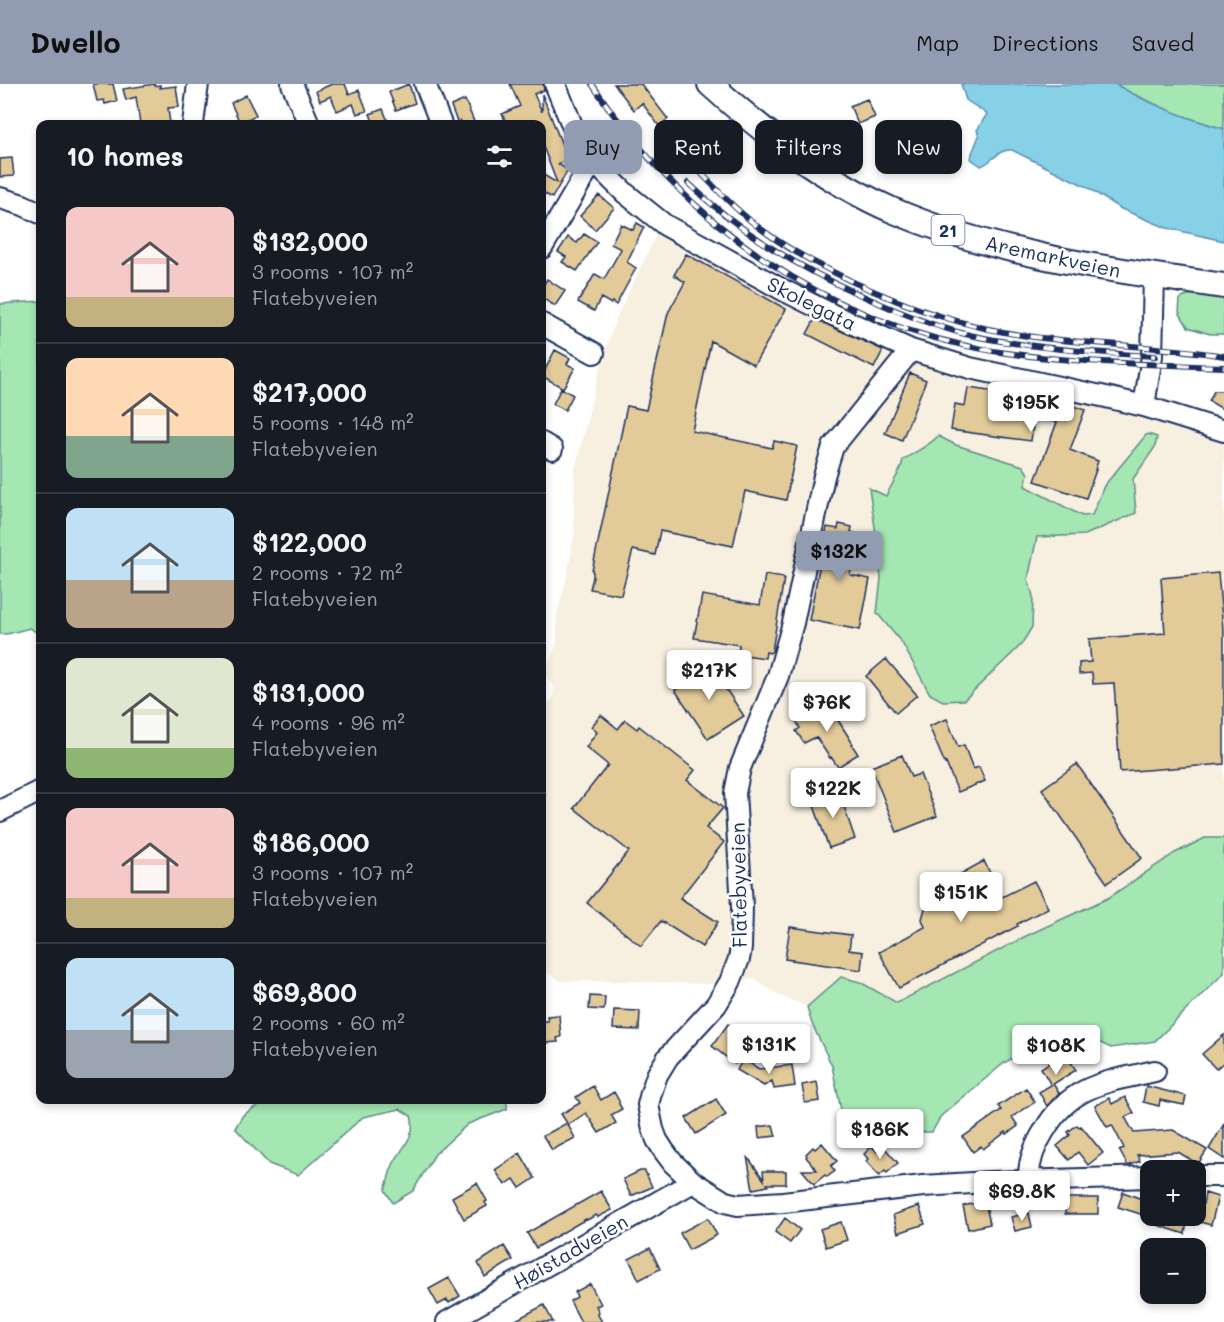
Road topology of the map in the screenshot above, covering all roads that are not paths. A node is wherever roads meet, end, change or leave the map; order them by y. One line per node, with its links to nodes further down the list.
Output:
1 (198, 84): 6 (street)
2 (292, 84): 7 (street)
3 (425, 84): 8 (street)
4 (555, 84): 9 (street, Skolegata)
5 (710, 84): 15 (main road, Aremarkveien / 21)
6 (194, 120)
7 (307, 120)
8 (439, 120)
9 (570, 120)
10 (585, 174): 14 (street)
11 (605, 174): 18 (street, Skolegata)
12 (0, 198): 13 (street)
13 (36, 211)
14 (546, 241)
15 (1154, 276): 16 (main road, Aremarkveien / 21); 20 (street)
16 (1224, 286)
17 (546, 326): 19 (street)
18 (911, 350): 20 (street, Skolegata); 29 (street, Flatebyveien)
19 (594, 354)
20 (1144, 406): 21 (street, Skolegata)
21 (1224, 432)
22 (36, 793): 23 (street)
23 (0, 811)
24 (1155, 1071): 28 (street)
25 (1206, 1176): 26 (street)
26 (1224, 1176)
27 (1140, 1177): 28 (street, Flatebyveien)
28 (1029, 1180): 29 (street, Flatebyveien)
29 (693, 1182): 30 (street, Høistadveien)
30 (447, 1322)

